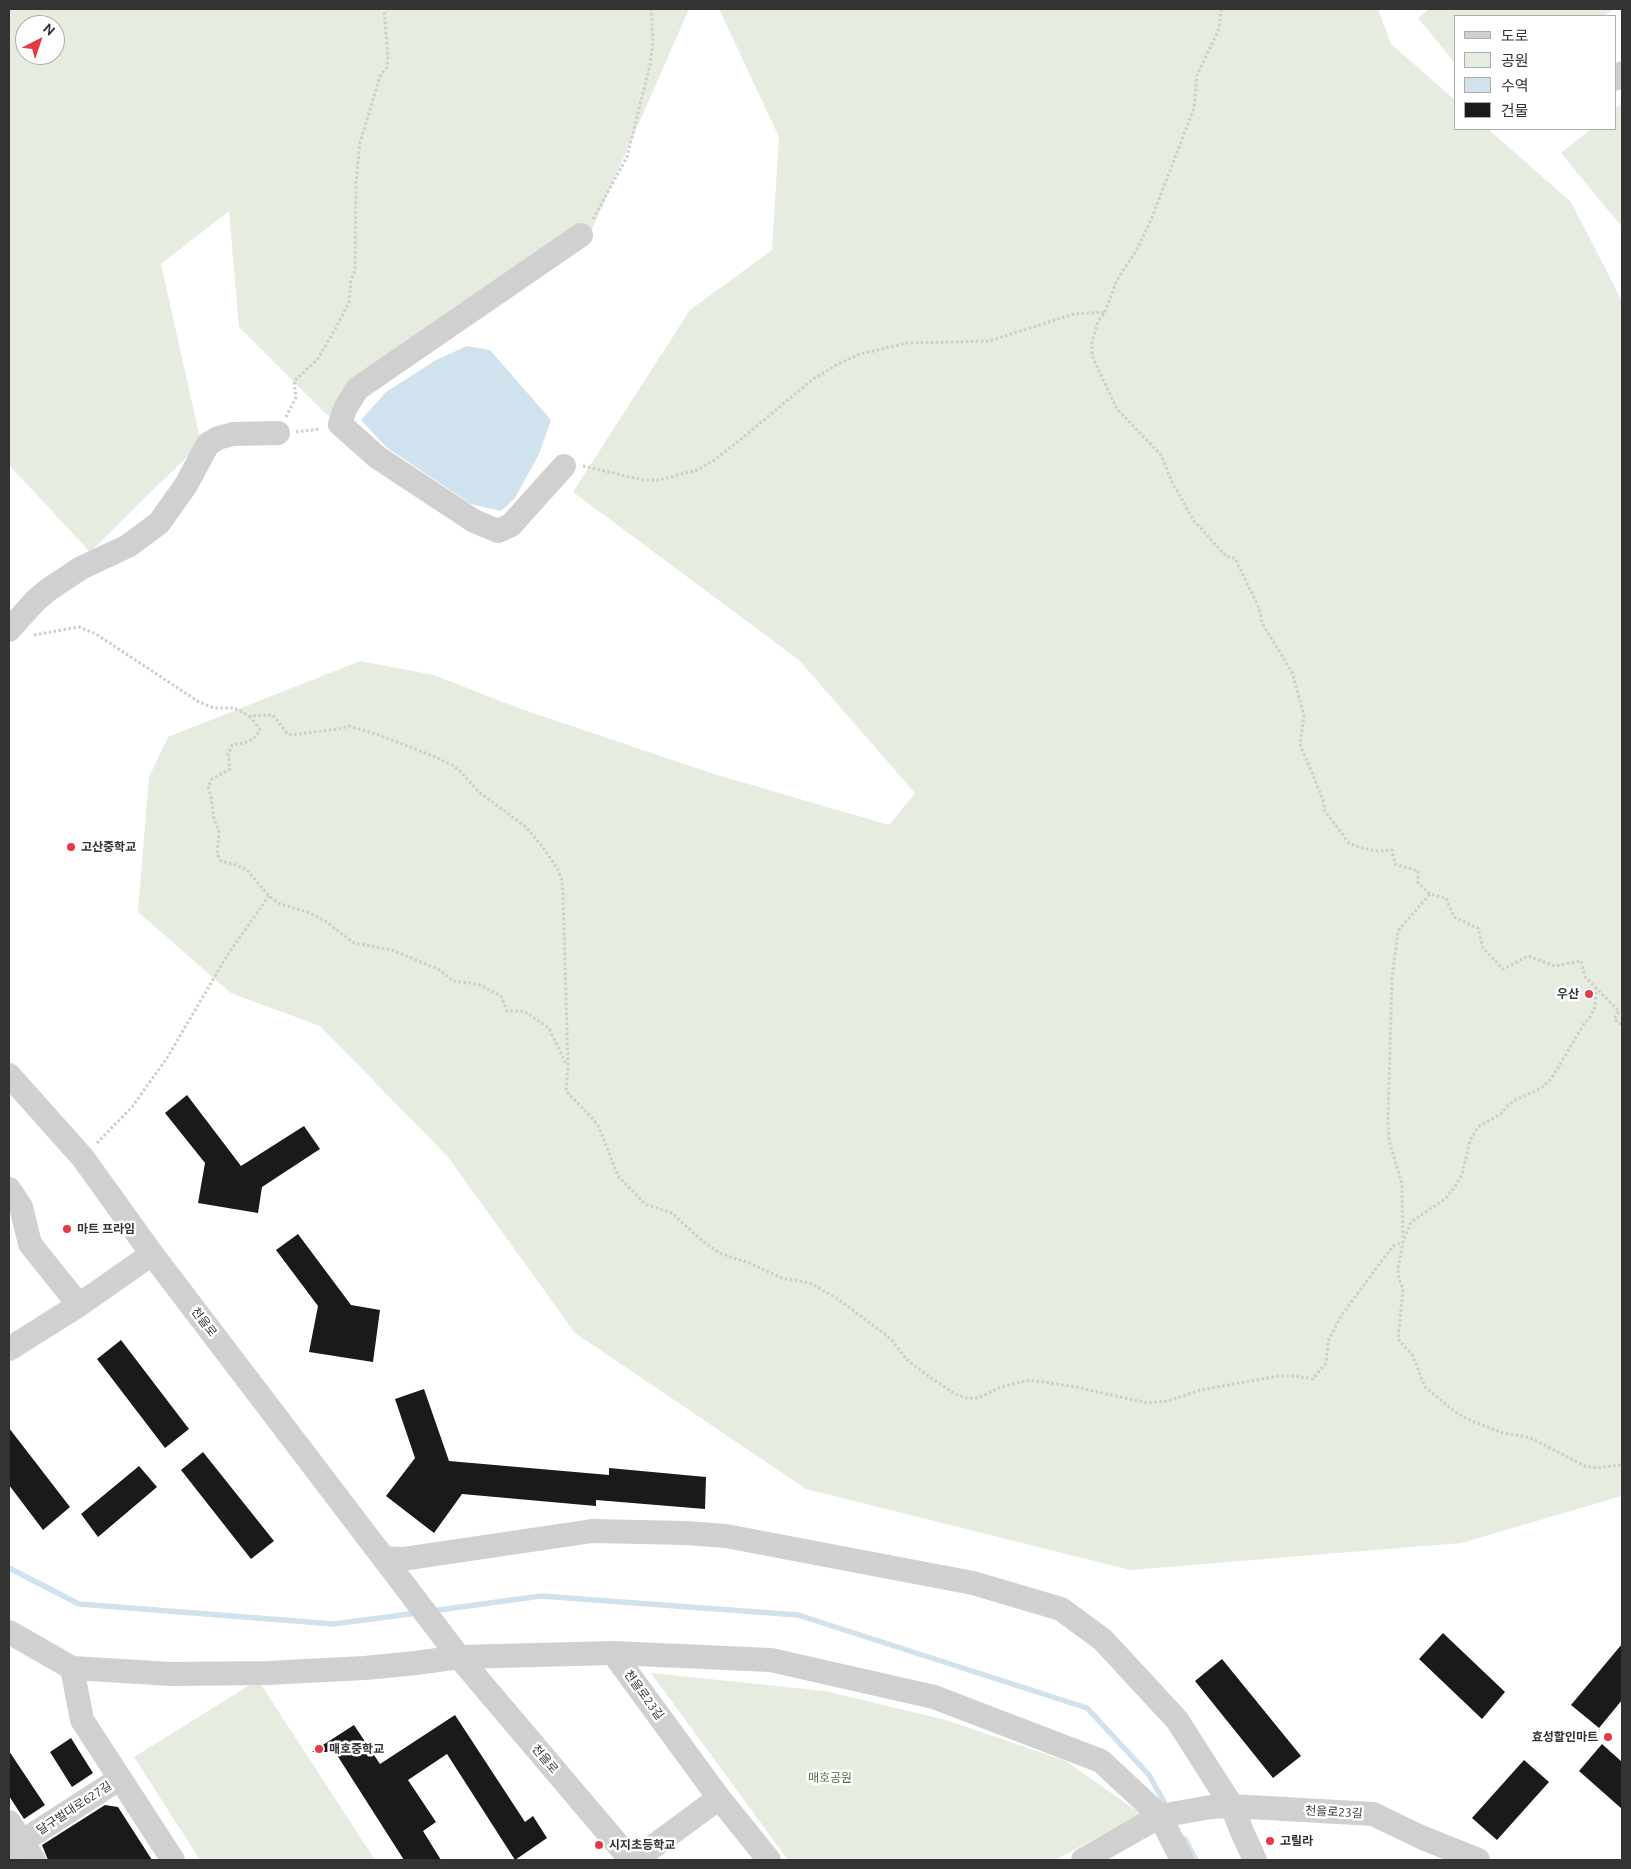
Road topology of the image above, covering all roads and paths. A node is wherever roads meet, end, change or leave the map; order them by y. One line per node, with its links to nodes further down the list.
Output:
1 (384, 9): 7 (path)
2 (651, 9): 4 (path)
3 (1221, 9): 5 (path)
4 (581, 234): 6 (street)
5 (1105, 312): 8 (path); 11 (path)
6 (340, 424): 7 (path); 8 (street)
7 (278, 433): 9 (street)
8 (564, 466)
9 (19, 633): 10 (path)
10 (249, 716): 12 (path); 15 (path)
11 (1430, 894): 13 (path); 19 (path)
12 (269, 896): 15 (path); 17 (path)
13 (1596, 986): 14 (path); 19 (path)
14 (1622, 1025)
15 (568, 1067): 19 (path)
16 (9, 1075): 17 (street, 천을로)
17 (83, 1158): 20 (street, 천을로)
18 (9, 1189): 21 (street)
19 (1402, 1242): 23 (path)
20 (152, 1254): 21 (street); 24 (street, 천을로)
21 (78, 1305): 22 (street)
22 (9, 1349)
23 (1622, 1465)
24 (389, 1565): 27 (street, 천을로); 31 (street)
25 (9, 1632): 28 (street)
26 (613, 1653): 27 (street); 30 (street, 천을로23길); 32 (street)
27 (459, 1657): 28 (street); 36 (street, 천을로)
28 (72, 1668): 29 (street)
29 (119, 1779): 34 (street, 달구벌대로627길); 35 (street, 달구벌대로627길)
30 (719, 1798): 36 (street); 37 (street, 천을로23길)
31 (1221, 1806): 32 (street, 천을로23길); 40 (street); 41 (street, 천을로23길)
32 (1160, 1816): 38 (street); 39 (street)
33 (9, 1822): 34 (street, 달구벌대로627길)
34 (22, 1850)
35 (173, 1860)
36 (633, 1860)
37 (770, 1860)
38 (1082, 1860)
39 (1182, 1860)
40 (1256, 1860)
41 (1478, 1860)

